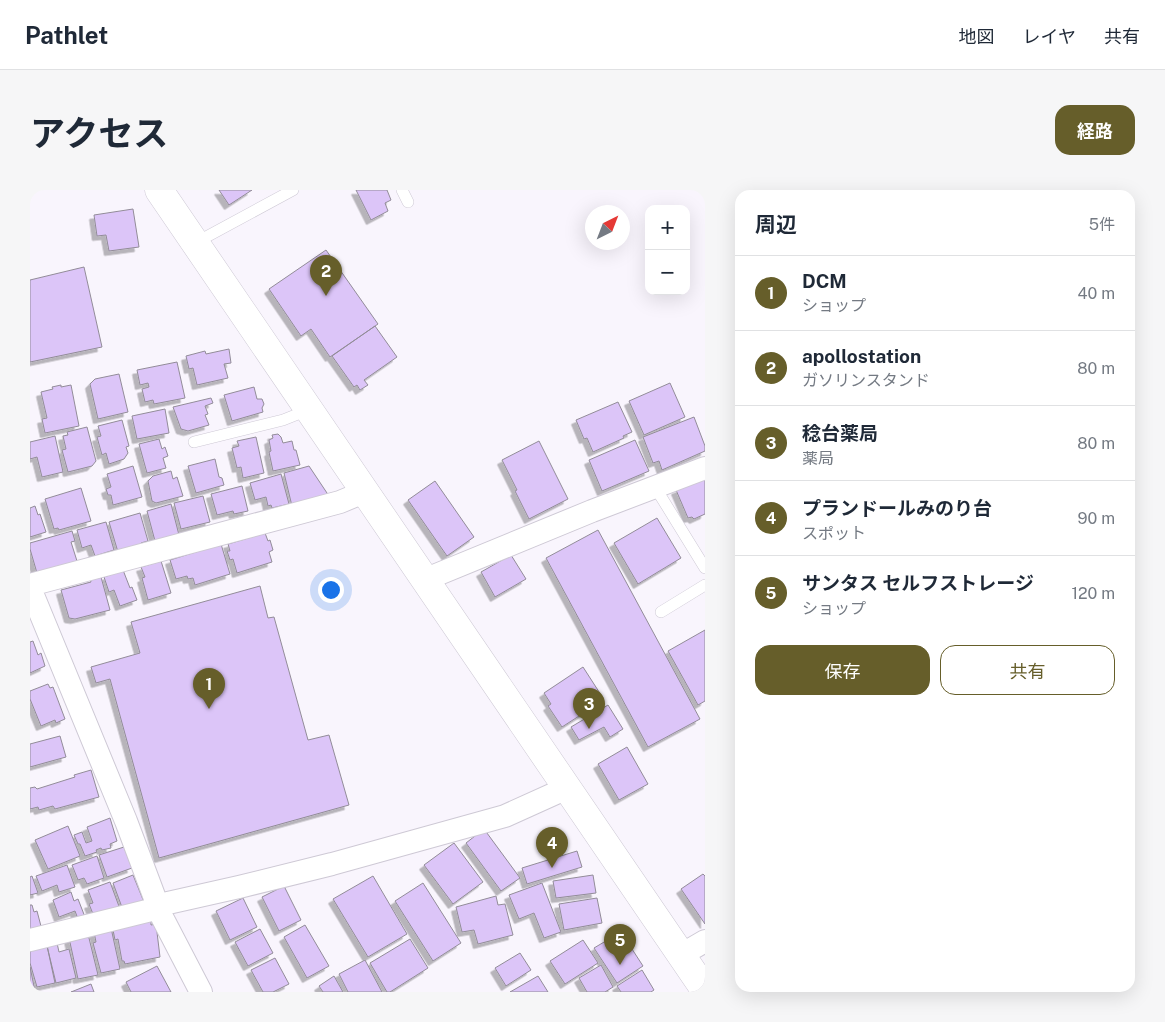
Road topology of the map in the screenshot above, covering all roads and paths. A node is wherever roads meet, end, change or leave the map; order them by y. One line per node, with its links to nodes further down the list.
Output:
1 (159, 190): 5 (street)
2 (293, 190): 5 (lane)
3 (402, 190): 4 (lane)
4 (408, 202)
5 (195, 243): 6 (street)
6 (308, 410): 7 (lane); 10 (street)
7 (194, 442)
8 (705, 468): 9 (street)
9 (655, 487): 11 (lane); 12 (street)
10 (364, 492): 12 (street); 13 (street)
11 (705, 568)
12 (424, 580): 17 (street)
13 (30, 584)
14 (705, 585): 16 (lane)
15 (30, 588): 18 (street)
16 (660, 612)
17 (567, 788): 18 (street); 21 (street)
18 (159, 907): 19 (street); 23 (street)
19 (30, 940)
20 (705, 941): 21 (street)
21 (681, 955): 22 (street)
22 (705, 990)
23 (200, 992)

